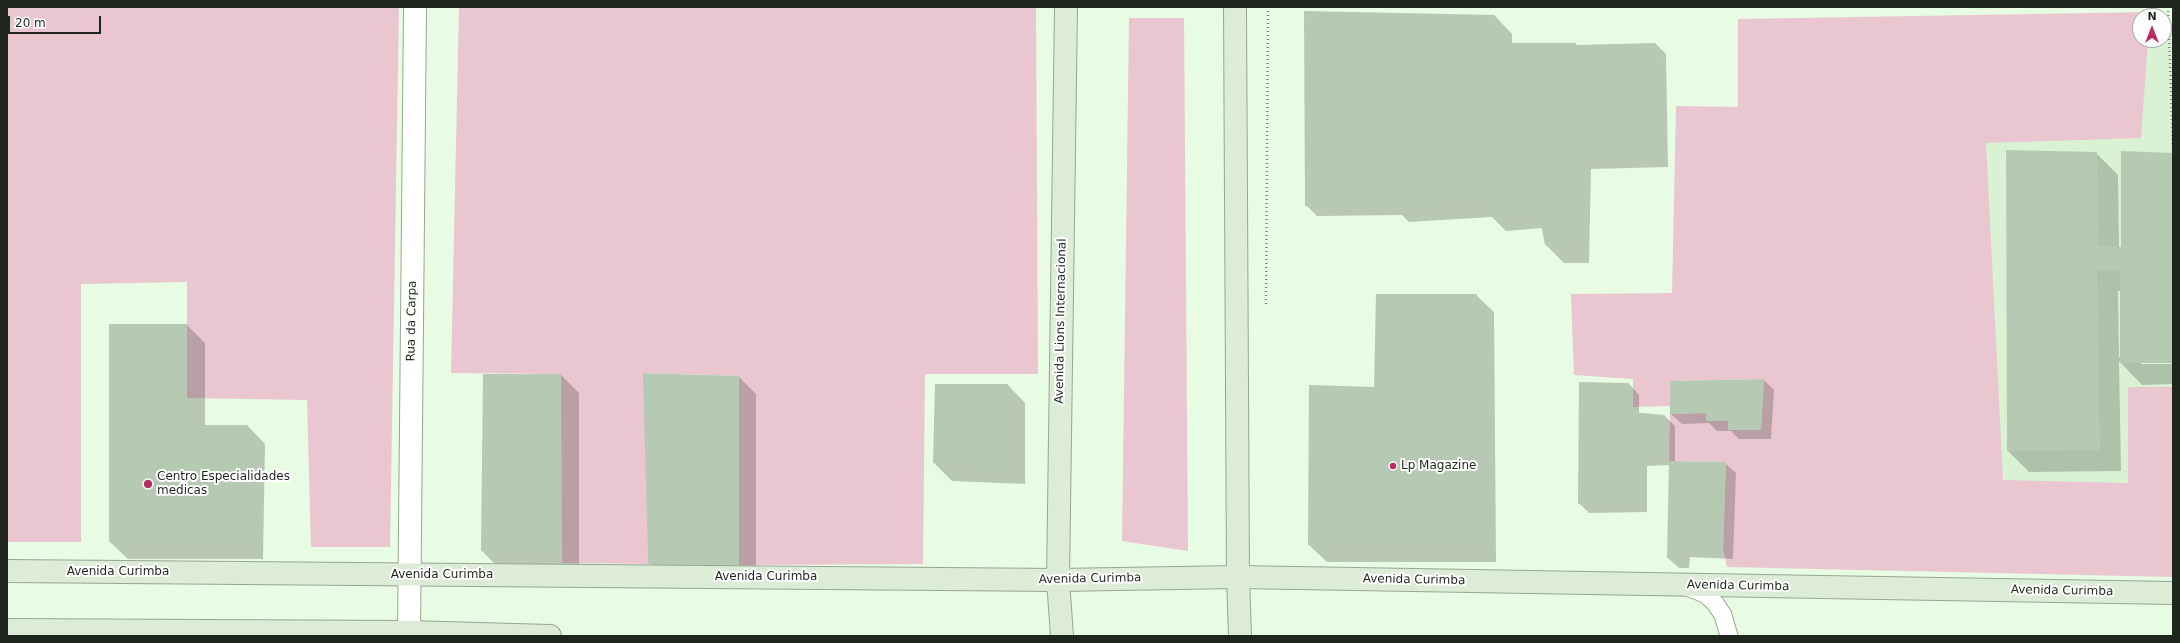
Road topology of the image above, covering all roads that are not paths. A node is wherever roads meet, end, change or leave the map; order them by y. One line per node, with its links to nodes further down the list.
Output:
1 (415, 7): 5 (street, Rua da Carpa)
2 (1066, 7): 7 (street, Avenida Lions Internacional)
3 (1235, 7): 6 (street)
4 (7, 571): 5 (street, Avenida Curimba)
5 (410, 574): 7 (street, Avenida Curimba); 11 (street, Rua da Carpa)
6 (1238, 577): 7 (street, Avenida Curimba); 8 (street, Avenida Curimba); 14 (street)
7 (1058, 580): 13 (street, Avenida Lions Internacional)
8 (1682, 585): 9 (street, Avenida Curimba); 15 (lane)
9 (2173, 593)
10 (7, 630): 11 (street)
11 (409, 634): 12 (street)
12 (550, 636)
13 (1062, 636)
14 (1240, 636)
15 (1729, 636)

